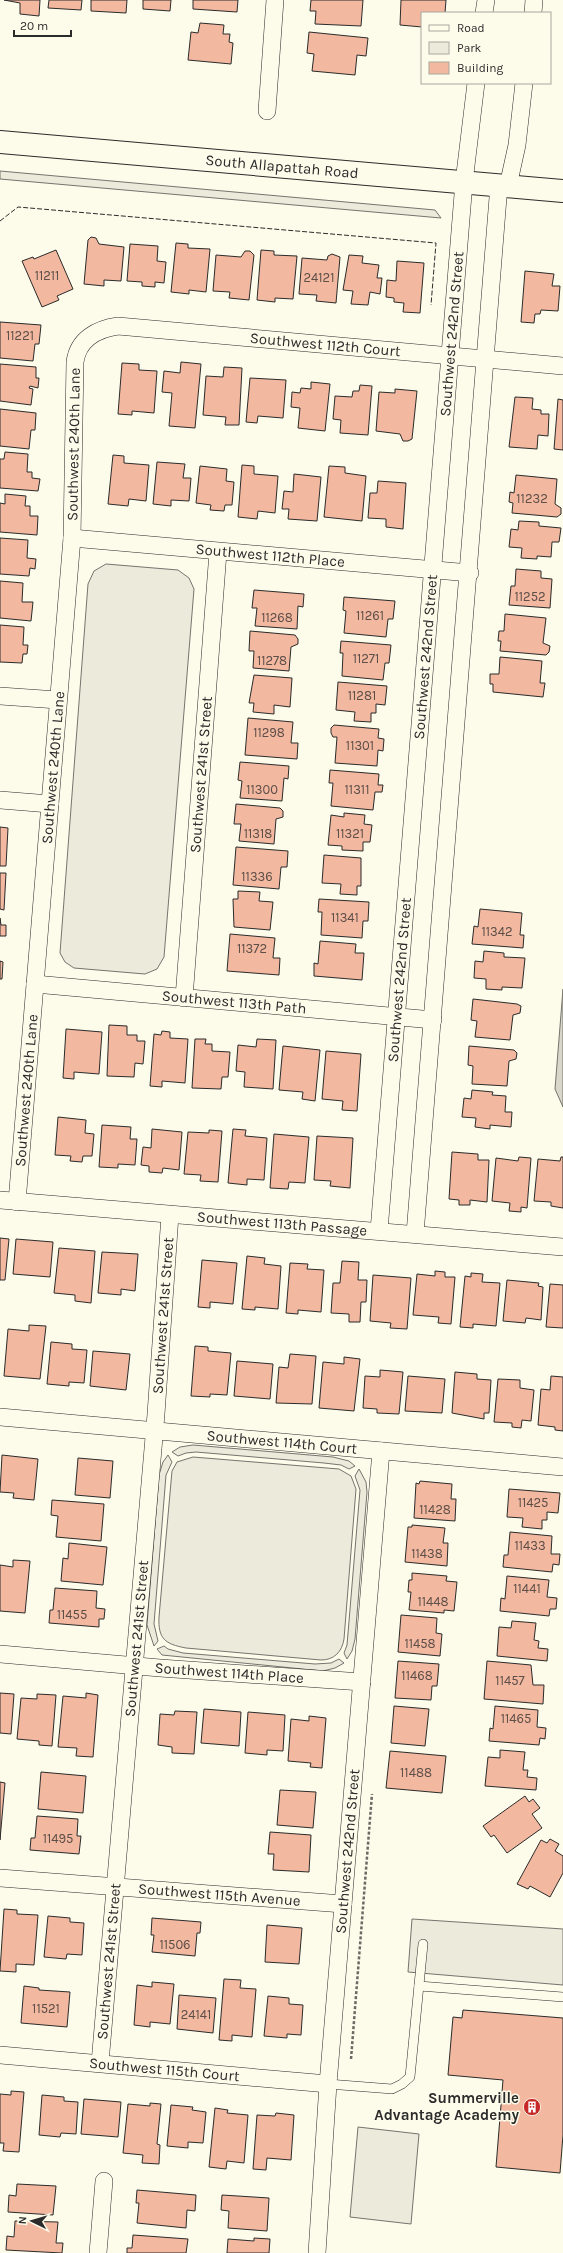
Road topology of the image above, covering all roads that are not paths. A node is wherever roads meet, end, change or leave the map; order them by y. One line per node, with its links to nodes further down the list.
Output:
1 (275, 0): 8 (street)
2 (486, 0): 4 (street)
3 (534, 0): 5 (street)
4 (484, 12)
5 (532, 12)
6 (476, 84): 10 (street, Southwest 242nd Street)
7 (524, 84): 11 (street)
8 (267, 111)
9 (0, 142): 10 (main road, South Allapattah Road)
10 (464, 182): 11 (main road, South Allapattah Road); 14 (street, Southwest 242nd Street)
11 (504, 185): 12 (main road, South Allapattah Road); 15 (street)
12 (563, 191)
13 (90, 337): 14 (street, Southwest 112th Court); 17 (street, Southwest 240th Lane)
14 (451, 356): 15 (street, Southwest 112th Court); 19 (street, Southwest 242nd Street)
15 (486, 359): 16 (street, Southwest 112th Court); 20 (street)
16 (563, 366)
17 (72, 538): 18 (street, Southwest 112th Place); 22 (street, Southwest 240th Lane)
18 (218, 552): 19 (street, Southwest 112th Place); 26 (street, Southwest 241st Street)
19 (433, 570): 20 (street, Southwest 112th Place); 27 (street, Southwest 242nd Street)
20 (470, 573): 28 (street)
21 (0, 696): 22 (street)
22 (58, 700): 24 (street, Southwest 240th Lane)
23 (0, 800): 24 (street)
24 (50, 804): 25 (street, Southwest 240th Lane)
25 (35, 984): 26 (street, Southwest 113th Path); 30 (street, Southwest 240th Lane)
26 (184, 998): 27 (street, Southwest 113th Path)
27 (397, 1016): 28 (street, Southwest 113th Path); 32 (street, Southwest 242nd Street)
28 (433, 1020): 33 (street)
29 (0, 1200): 30 (street, Southwest 113th Passage)
30 (17, 1202): 31 (street, Southwest 113th Passage)
31 (170, 1215): 32 (street, Southwest 113th Passage); 36 (street, Southwest 241st Street)
32 (379, 1231): 33 (street, Southwest 113th Passage)
33 (415, 1234): 34 (street, Southwest 113th Passage)
34 (563, 1247)
35 (0, 1417): 36 (street, Southwest 114th Court)
36 (155, 1430): 37 (street, Southwest 114th Court); 40 (street, Southwest 241st Street)
37 (382, 1450): 38 (street, Southwest 114th Court); 41 (street, Southwest 242nd Street)
38 (563, 1467)
39 (0, 1654): 40 (street, Southwest 114th Place)
40 (134, 1666): 41 (street, Southwest 114th Place); 43 (street, Southwest 241st Street)
41 (362, 1682): 44 (street, Southwest 242nd Street)
42 (0, 1878): 43 (street, Southwest 115th Avenue)
43 (116, 1887): 44 (street, Southwest 115th Avenue); 49 (street, Southwest 241st Street)
44 (343, 1904): 50 (street, Southwest 242nd Street)
45 (423, 1944): 46 (lane)
46 (419, 1986): 47 (lane); 50 (lane)
47 (563, 1997)
48 (0, 2055): 49 (street, Southwest 115th Court)
49 (100, 2063): 50 (street, Southwest 115th Court)
50 (328, 2084): 53 (street, Southwest 242nd Street)
51 (104, 2181): 52 (street)
52 (98, 2253)
53 (317, 2253)

